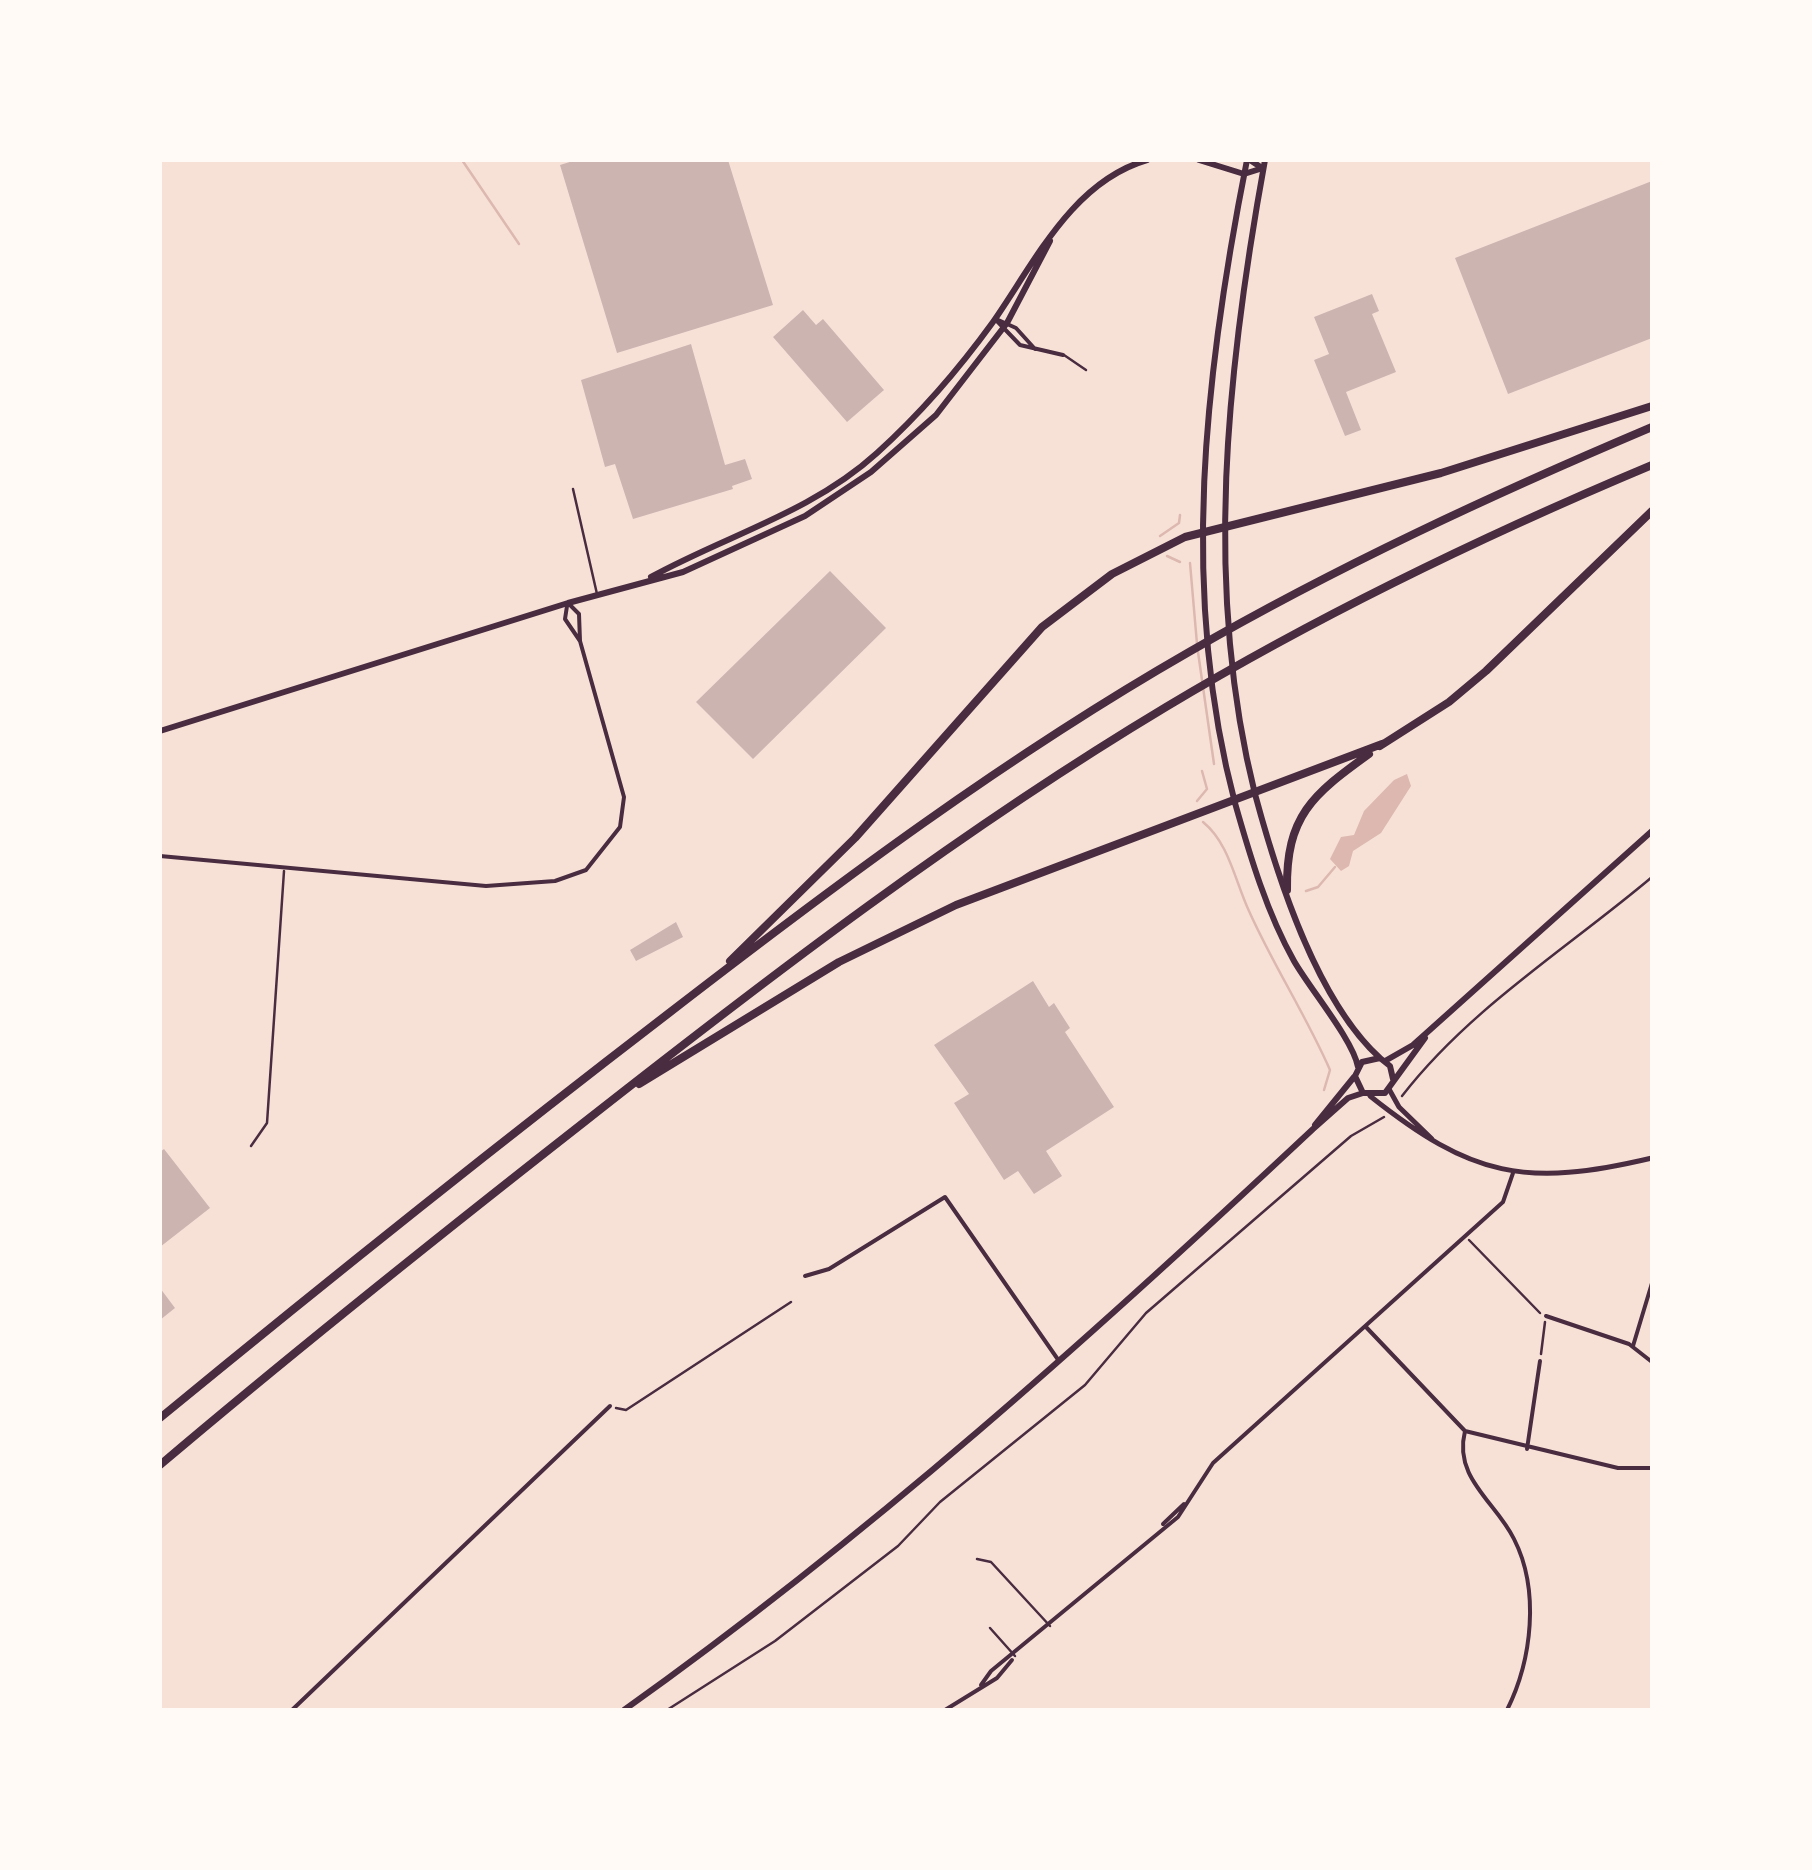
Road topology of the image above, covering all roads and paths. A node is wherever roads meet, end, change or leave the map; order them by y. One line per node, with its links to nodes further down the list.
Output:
1 (1147, 160): 6 (main road)
2 (1199, 160): 5 (main road)
3 (1248, 160): 4 (main road); 5 (main road)
4 (1264, 164): 5 (main road); 17 (main road)
5 (1244, 174): 18 (main road)
6 (1050, 241): 7 (main road); 8 (main road)
7 (995, 319): 8 (street); 19 (main road)
8 (1004, 327): 9 (street); 9 (street); 19 (main road)
9 (1036, 349): 10 (street)
10 (1063, 355): 11 (lane)
11 (1086, 370)
12 (1652, 406): 17 (highway)
13 (1652, 427): 32 (highway)
14 (1652, 465): 41 (highway)
15 (573, 489): 20 (lane)
16 (1652, 512): 24 (highway)
17 (1224, 528): 18 (highway); 25 (main road)
18 (1202, 534): 26 (main road); 32 (highway)
19 (644, 581): 20 (main road)
20 (597, 595): 21 (main road)
21 (568, 603): 22 (street); 22 (street); 23 (main road)
22 (580, 641): 29 (street)
23 (160, 730)
24 (1382, 744): 25 (highway); 31 (highway)
25 (1255, 794): 26 (highway); 31 (main road)
26 (1235, 803): 35 (main road); 41 (highway)
27 (1652, 831): 33 (main road)
28 (160, 856): 29 (street)
29 (284, 869): 45 (lane)
30 (1652, 877): 40 (path)
31 (1287, 890): 34 (main road)
32 (710, 982): 59 (highway)
33 (1429, 1031): 34 (main road); 37 (main road)
34 (1382, 1060): 35 (main road); 37 (main road)
35 (1358, 1066): 36 (main road)
36 (1355, 1076): 39 (main road); 43 (main road)
37 (1394, 1079): 38 (main road)
38 (1389, 1089): 39 (main road); 44 (street)
39 (1366, 1094): 43 (main road); 44 (street)
40 (1400, 1100)
41 (607, 1104): 62 (highway)
42 (1385, 1116): 71 (path)
43 (1313, 1129): 56 (main road)
44 (1434, 1141): 47 (street)
45 (252, 1146)
46 (1652, 1158): 47 (street)
47 (1513, 1173): 48 (street)
48 (1466, 1237): 52 (path); 53 (street)
49 (805, 1276): 56 (street)
50 (1652, 1284): 54 (street)
51 (791, 1302): 58 (path)
52 (1546, 1316): 54 (street); 55 (path)
53 (1366, 1327): 60 (street); 65 (street)
54 (1633, 1346): 57 (street)
55 (1540, 1360): 61 (street)
56 (1058, 1361): 70 (main road)
57 (1652, 1362)
58 (610, 1406): 69 (street)
59 (160, 1418)
60 (1465, 1431): 61 (street); 73 (street)
61 (1527, 1449): 63 (street)
62 (160, 1465)
63 (1652, 1468)
64 (977, 1559): 65 (lane)
65 (1050, 1626): 67 (street)
66 (990, 1628): 67 (lane)
67 (1015, 1656): 68 (street); 68 (street)
68 (980, 1685): 72 (street)
69 (295, 1709)
70 (624, 1710)
71 (667, 1710)
72 (945, 1710)
73 (1507, 1710)

